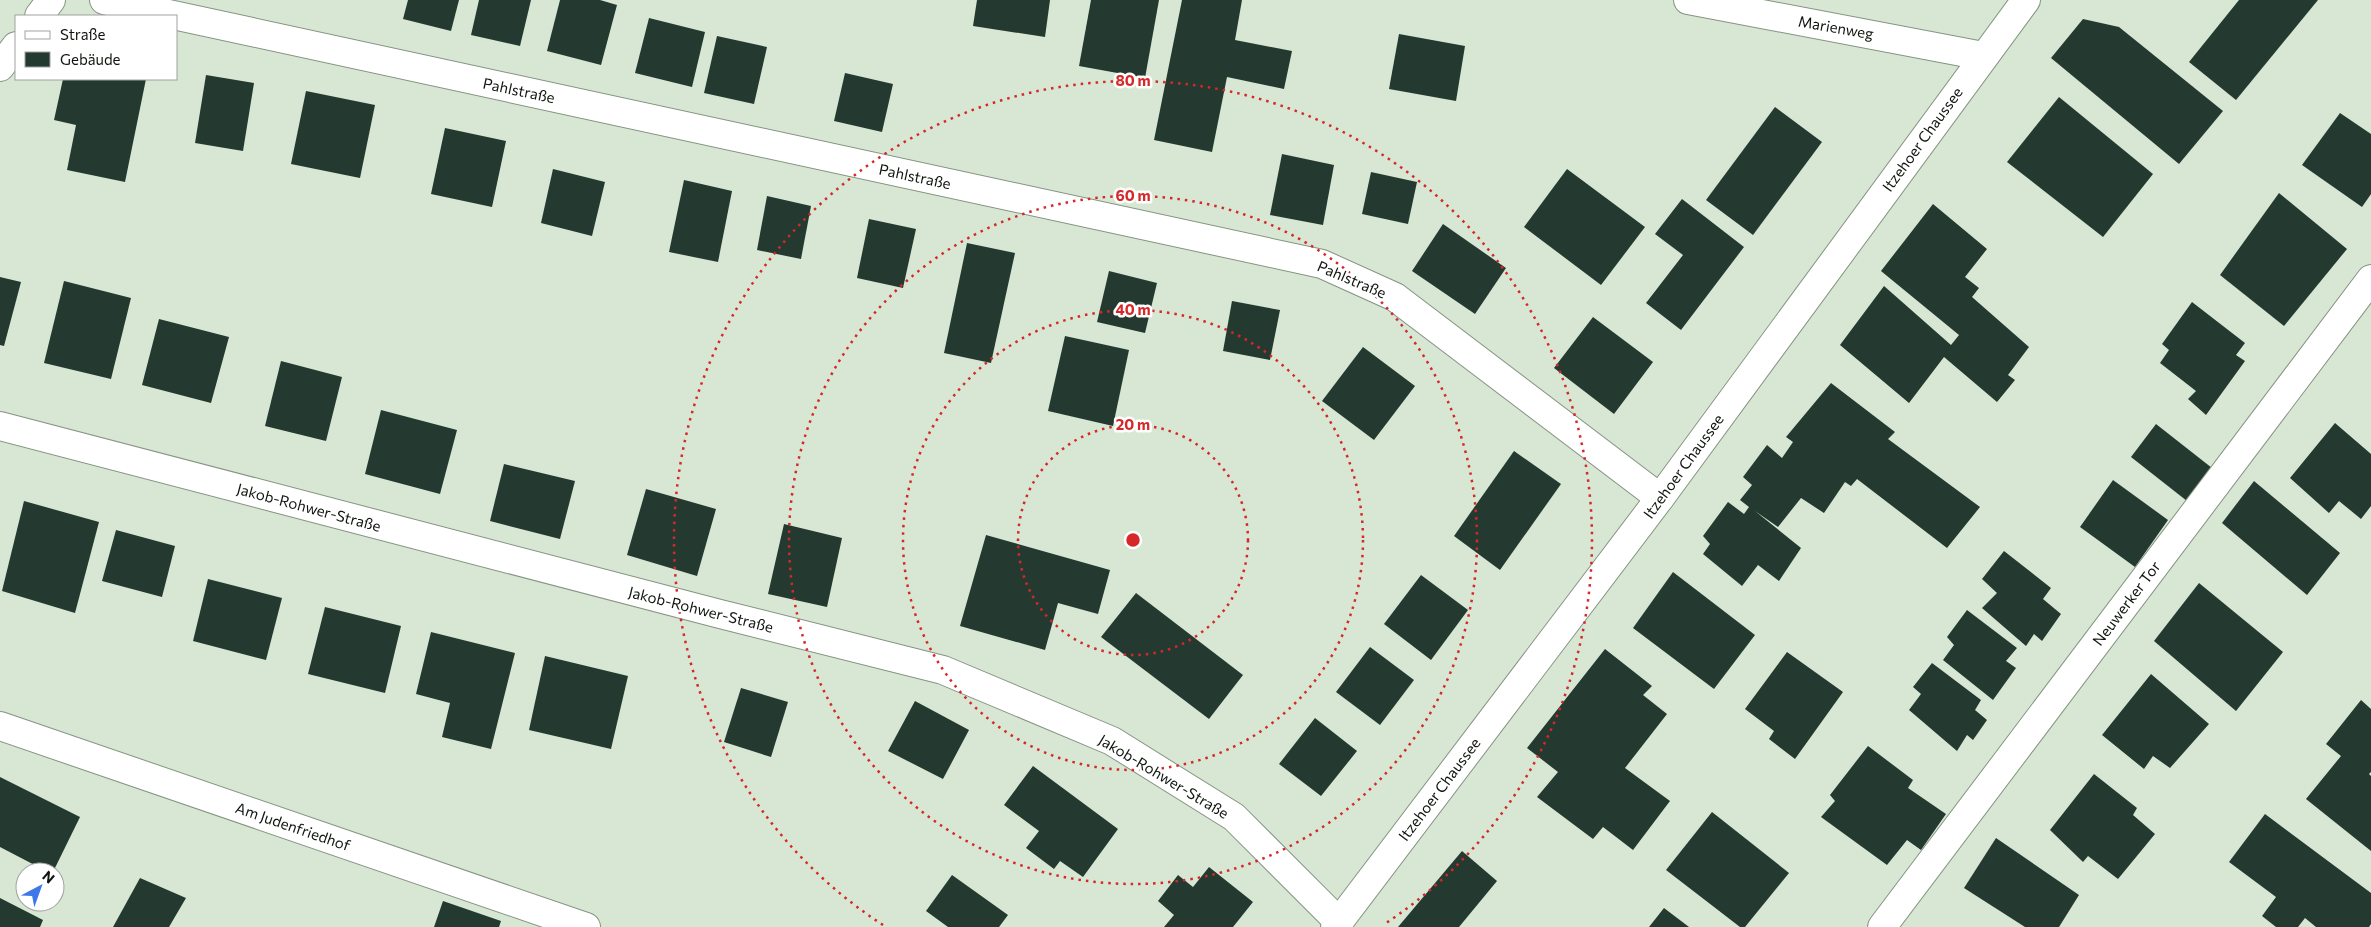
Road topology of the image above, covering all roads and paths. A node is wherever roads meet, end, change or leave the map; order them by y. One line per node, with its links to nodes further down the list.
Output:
1 (51, 0): 5 (street)
2 (104, 0): 6 (street, Pahlstraße)
3 (1688, 0): 9 (street, Marienweg)
4 (2026, 0): 9 (street, Itzehoer Chaussee)
5 (40, 15)
6 (173, 15)
7 (178, 16): 13 (street, Pahlstraße)
8 (15, 47): 10 (street)
9 (1984, 56): 13 (street, Itzehoer Chaussee)
10 (0, 67)
11 (2371, 279): 17 (street, Neuwerker Tor)
12 (0, 426): 15 (street, Jakob-Rohwer-Straße)
13 (1660, 498): 15 (street, Itzehoer Chaussee)
14 (0, 726): 16 (street, Am Judenfriedhof)
15 (1337, 924)
16 (586, 927)
17 (1882, 927)

